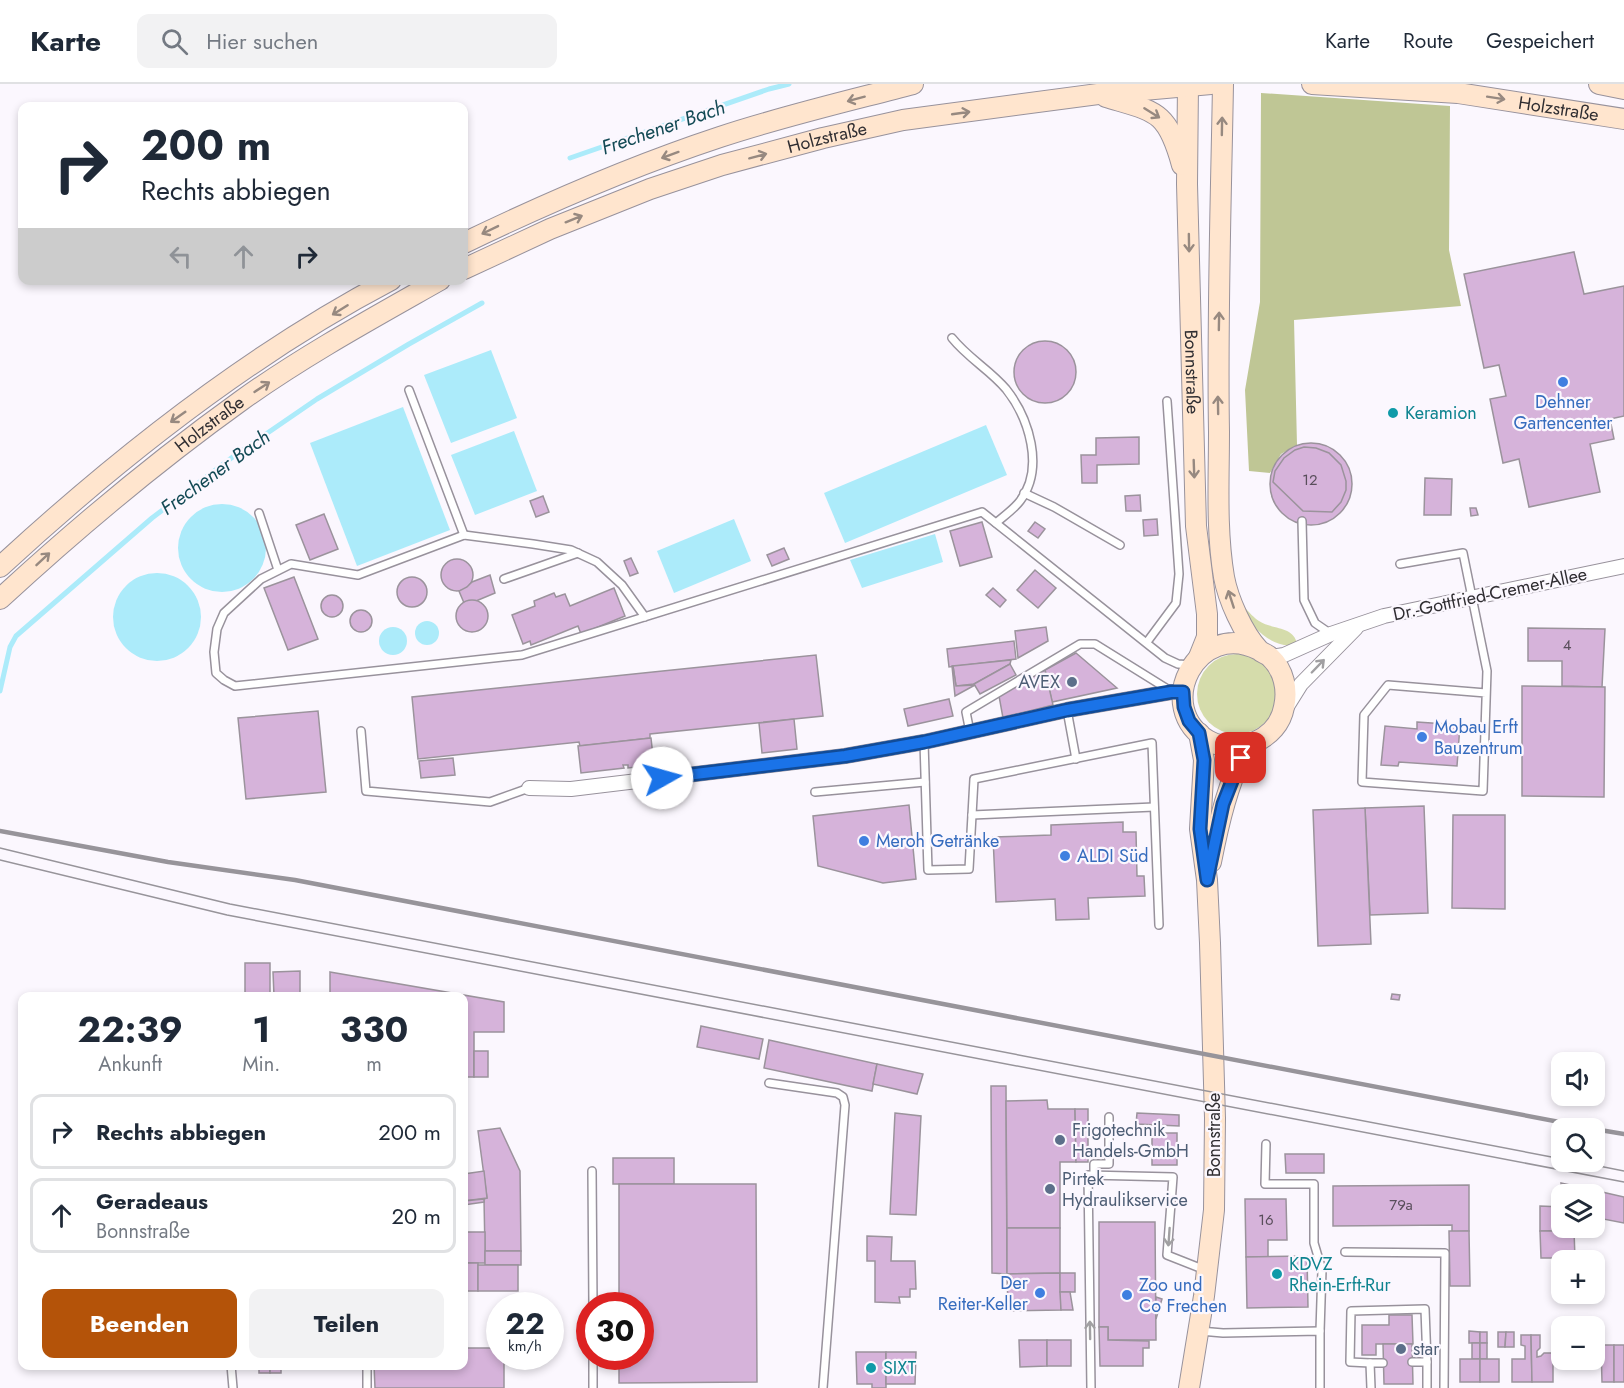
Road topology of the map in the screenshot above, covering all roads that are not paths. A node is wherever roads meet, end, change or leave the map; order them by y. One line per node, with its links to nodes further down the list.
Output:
1 (913, 84): 11 (main road, Holzstraße, one-way to 11)
2 (1211, 84): 6 (main road, Holzstraße)
3 (1223, 84): 36 (main road, Bonnstraße, one-way to 3)
4 (1312, 84): 9 (main road, Holzstraße, one-way to 9)
5 (1599, 84): 7 (main road, Holzstraße)
6 (1188, 85): 8 (main road, Holzstraße); 10 (main road, Bonnstraße)
7 (1624, 89)
8 (1098, 94): 10 (main road, one-way to 10); 12 (main road, Holzstraße, one-way to 8)
9 (1624, 119)
10 (1187, 184): 37 (main road, Bonnstraße, one-way to 37)
11 (468, 241)
12 (468, 267)
13 (382, 285): 27 (main road, Holzstraße, one-way to 27)
14 (431, 285): 30 (main road, Holzstraße, one-way to 14)
15 (952, 338): 18 (lane)
16 (409, 390): 22 (lane)
17 (1167, 401): 35 (lane)
18 (1024, 493): 21 (lane); 23 (lane)
19 (259, 513): 28 (lane)
20 (1302, 521): 34 (lane)
21 (996, 523): 32 (lane); 35 (lane)
22 (464, 535): 24 (lane); 28 (lane)
23 (1120, 545)
24 (578, 554): 29 (lane); 32 (lane)
25 (1400, 564): 31 (lane)
26 (1624, 566): 31 (street, Dr.-Gottfried-Cremer-Allee)
27 (0, 567)
28 (279, 570): 32 (lane)
29 (504, 579)
30 (0, 598)
31 (1473, 598): 33 (street, Dr.-Gottfried-Cremer-Allee); 39 (lane)
32 (645, 617)
33 (1357, 626): 34 (street, Dr.-Gottfried-Cremer-Allee); 41 (street, Dr.-Gottfried-Cremer-Allee, one-way to 33)
34 (1331, 634): 36 (street, Dr.-Gottfried-Cremer-Allee)
35 (1147, 642): 37 (lane)
36 (1265, 653): 37 (main road); 41 (main road)
37 (1195, 661): 38 (main road)
38 (1177, 692): 40 (street); 43 (lane); 44 (main road)
39 (1486, 693): 39 (lane)
40 (1067, 710): 43 (street); 47 (lane)
41 (1284, 710): 46 (main road)
42 (362, 731): 49 (lane)
43 (970, 732): 45 (street)
44 (1199, 733): 46 (main road); 53 (main road, Bonnstraße)
45 (924, 742): 48 (lane); 49 (street)
46 (1248, 745): 53 (main road, Bonnstraße)
47 (1076, 759): 51 (lane); 52 (lane)
48 (925, 782): 50 (lane); 52 (lane)
49 (529, 788)
50 (815, 792)
51 (1154, 807): 52 (lane); 54 (lane)
52 (972, 815)
53 (1207, 880): 61 (main road, Bonnstraße)
54 (1159, 925)
55 (769, 1083): 75 (lane)
56 (1109, 1117): 59 (lane)
57 (1266, 1144): 64 (lane)
58 (592, 1171): 62 (lane)
59 (1094, 1175): 61 (lane, one-way to 61); 76 (lane, one-way to 59)
60 (1345, 1252): 81 (lane)
61 (1207, 1271): 63 (main road, Bonnstraße)
62 (593, 1292)
63 (1197, 1331): 64 (lane); 77 (main road, Bonnstraße)
64 (1320, 1331): 78 (lane)
65 (1412, 1362): 66 (lane)
66 (1427, 1362): 67 (lane); 80 (lane)
67 (1371, 1363): 68 (lane); 79 (lane)
68 (1383, 1363)
69 (231, 1370): 72 (lane)
70 (367, 1370): 73 (lane)
71 (593, 1370): 74 (lane)
72 (233, 1388)
73 (367, 1388)
74 (593, 1388)
75 (823, 1388)
76 (1091, 1388)
77 (1189, 1388)
78 (1320, 1388)
79 (1371, 1388)
80 (1427, 1388)
81 (1444, 1388)

